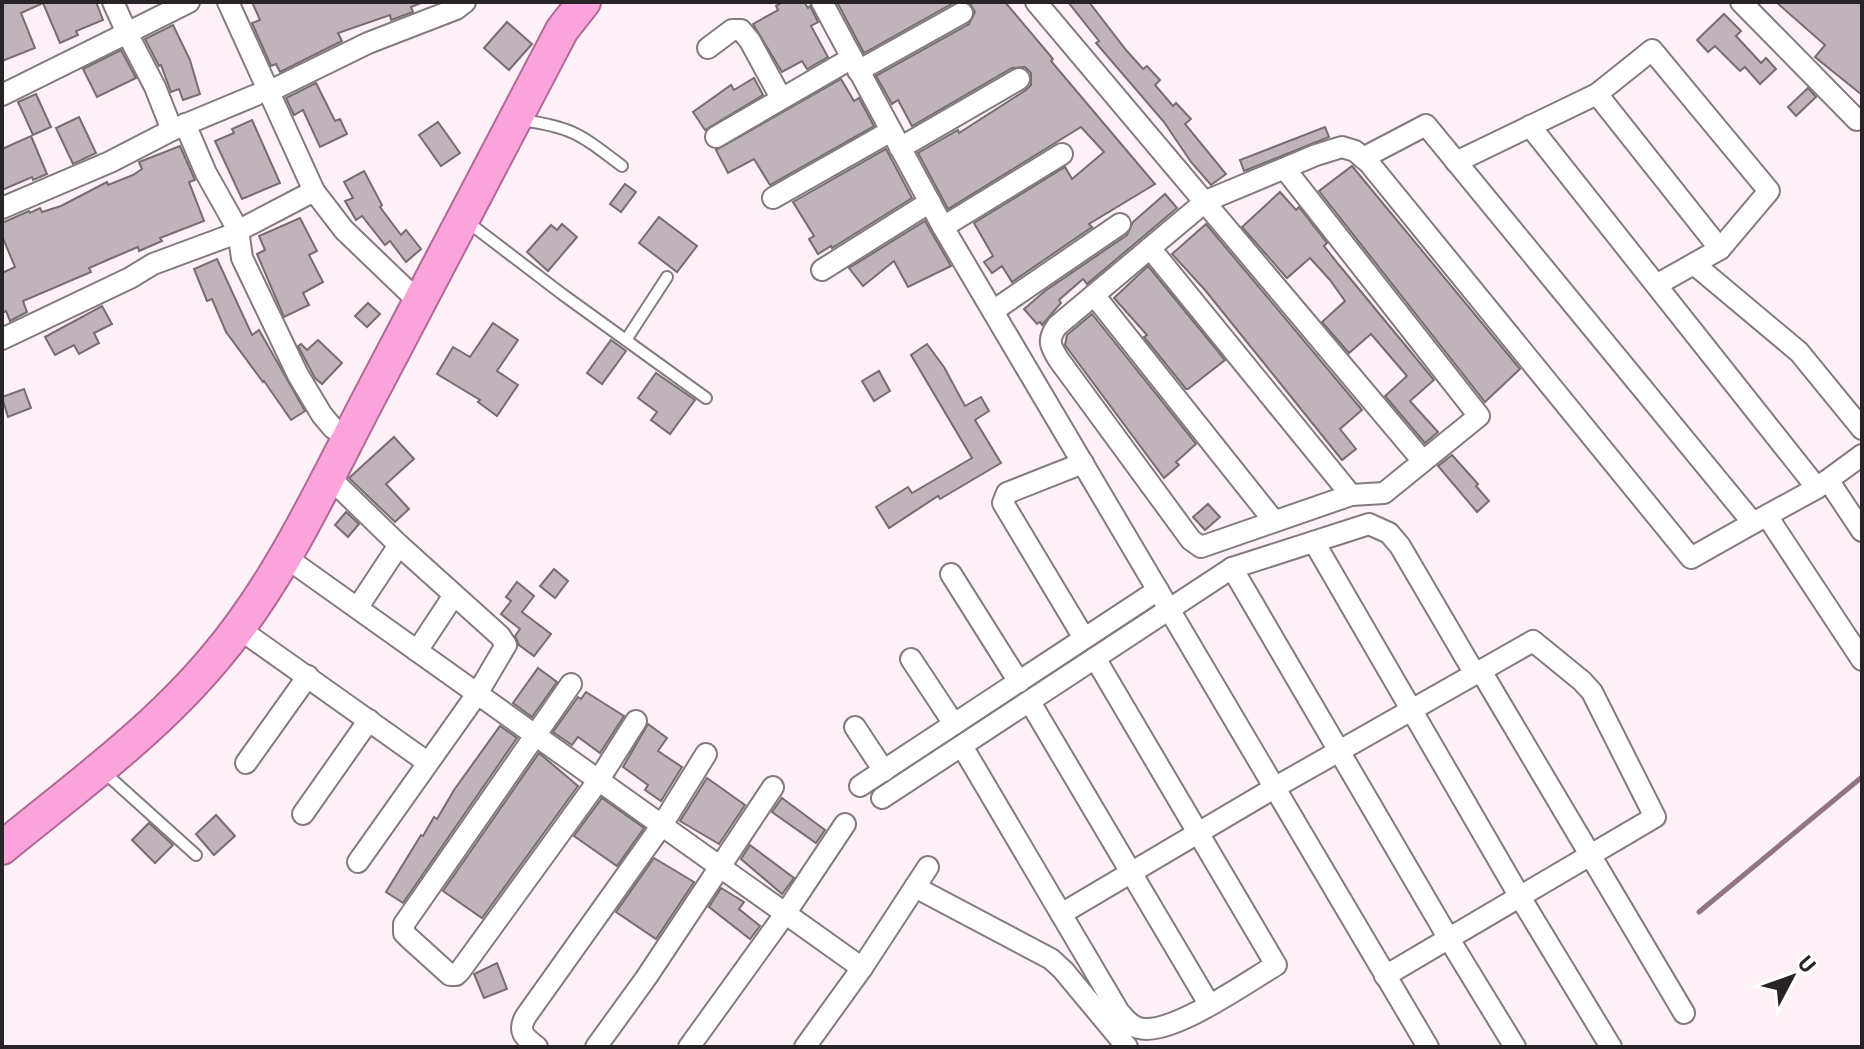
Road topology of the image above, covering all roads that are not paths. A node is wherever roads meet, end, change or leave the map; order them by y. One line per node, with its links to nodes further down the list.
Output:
1 (113, 2): 10 (street)
2 (189, 2): 10 (street)
3 (228, 2): 14 (street)
4 (465, 2): 14 (street)
5 (584, 2): 18 (highway)
6 (822, 2): 12 (street)
7 (1036, 2): 31 (street)
8 (1741, 2): 19 (street)
9 (962, 13): 12 (street)
10 (127, 33): 16 (street); 21 (street)
11 (708, 48): 17 (street)
12 (855, 65): 17 (street); 23 (street)
13 (1019, 79): 23 (street)
14 (262, 93): 21 (street); 29 (street)
15 (1597, 94): 20 (street); 39 (street); 39 (street)
16 (2, 95)
17 (781, 98): 22 (street)
18 (515, 119): 27 (lane); 34 (highway)
19 (1857, 120)
20 (1530, 126): 26 (street); 43 (street)
21 (178, 127): 33 (street); 37 (street)
22 (716, 137)
23 (896, 139): 30 (street); 32 (street)
24 (1062, 154): 36 (street)
25 (1363, 158): 26 (street); 28 (street); 58 (street)
26 (1456, 162): 58 (street)
27 (622, 166)
28 (1285, 169): 31 (street); 53 (street)
29 (306, 195): 37 (street); 45 (street)
30 (773, 198)
31 (1206, 201): 38 (street); 53 (street)
32 (930, 202): 36 (street); 41 (street)
33 (2, 208)
34 (463, 219): 45 (highway); 48 (lane)
35 (1120, 224): 46 (street)
36 (943, 227): 46 (street)
37 (238, 230): 47 (street); 51 (street)
38 (1150, 248): 44 (street); 57 (street)
39 (1720, 249): 40 (street)
40 (1694, 264): 43 (street); 50 (street)
41 (822, 270)
42 (667, 277): 48 (lane)
43 (1658, 284): 56 (street)
44 (1094, 295): 59 (street); 59 (street)
45 (419, 302): 51 (highway)
46 (993, 311): 54 (street)
47 (2, 339)
48 (626, 340): 49 (lane)
49 (706, 398)
50 (1862, 429)
51 (349, 438): 55 (highway)
52 (1862, 455): 56 (street)
53 (1422, 460): 57 (street)
54 (1083, 463): 66 (street); 71 (street)
55 (329, 477): 62 (street); 63 (highway)
56 (1822, 484): 58 (street); 60 (street)
57 (1351, 495): 59 (street)
58 (1760, 519): 75 (street)
59 (1274, 521)
60 (1862, 531)
61 (1314, 542): 64 (street); 76 (street); 82 (street)
62 (399, 545): 67 (street); 68 (street)
63 (284, 556): 68 (street); 70 (highway)
64 (1232, 568): 69 (street); 89 (street)
65 (951, 574): 78 (street)
66 (1158, 590): 69 (street); 71 (street)
67 (454, 595): 72 (street); 80 (street)
68 (358, 607): 72 (street)
69 (1169, 610): 73 (street); 98 (street)
70 (238, 628): 77 (street); 93 (highway)
71 (1084, 638): 78 (street)
72 (417, 651): 80 (street)
73 (1095, 658): 81 (street); 103 (street)
74 (911, 659): 85 (street)
75 (1862, 660)
76 (1478, 672): 82 (street); 106 (street); 106 (street)
77 (308, 676): 83 (street); 92 (street)
78 (1019, 682): 85 (street)
79 (571, 684): 87 (street)
80 (477, 694): 87 (street); 91 (street)
81 (1030, 702): 88 (street); 110 (street)
82 (1412, 710): 89 (street); 112 (street)
83 (369, 720): 91 (street); 100 (street)
84 (636, 721): 95 (street)
85 (954, 724): 94 (street)
86 (855, 727): 94 (street)
87 (536, 737): 95 (street); 95 (street)
88 (962, 746): 99 (street); 114 (street)
89 (1340, 750): 98 (street); 115 (street)
90 (706, 754): 102 (street)
91 (427, 762): 107 (street)
92 (246, 763)
93 (100, 769): 104 (highway); 105 (lane)
94 (884, 771): 96 (street)
95 (598, 781): 102 (street)
96 (860, 786)
97 (773, 787): 108 (street)
98 (1274, 788): 103 (street); 117 (street)
99 (882, 798)
100 (303, 814)
101 (845, 824): 113 (street)
102 (662, 825): 108 (street); 120 (street)
103 (1198, 834): 110 (street); 118 (street)
104 (2, 848)
105 (196, 855)
106 (1590, 855): 112 (street); 119 (street)
107 (358, 862)
108 (720, 867): 113 (street); 121 (street)
109 (928, 867): 111 (street)
110 (1131, 873): 114 (street); 118 (street)
111 (915, 887): 116 (street); 124 (street)
112 (1520, 897): 115 (street); 127 (street)
113 (785, 914): 116 (street); 122 (street)
114 (1061, 914): 118 (street)
115 (1449, 939): 117 (street); 126 (street)
116 (862, 968): 123 (street)
117 (1385, 976): 125 (street)
118 (1209, 1004)
119 (1684, 1013)
120 (537, 1047)
121 (596, 1047)
122 (689, 1047)
123 (805, 1047)
124 (1127, 1047)
125 (1428, 1047)
126 (1515, 1047)
127 (1611, 1047)

